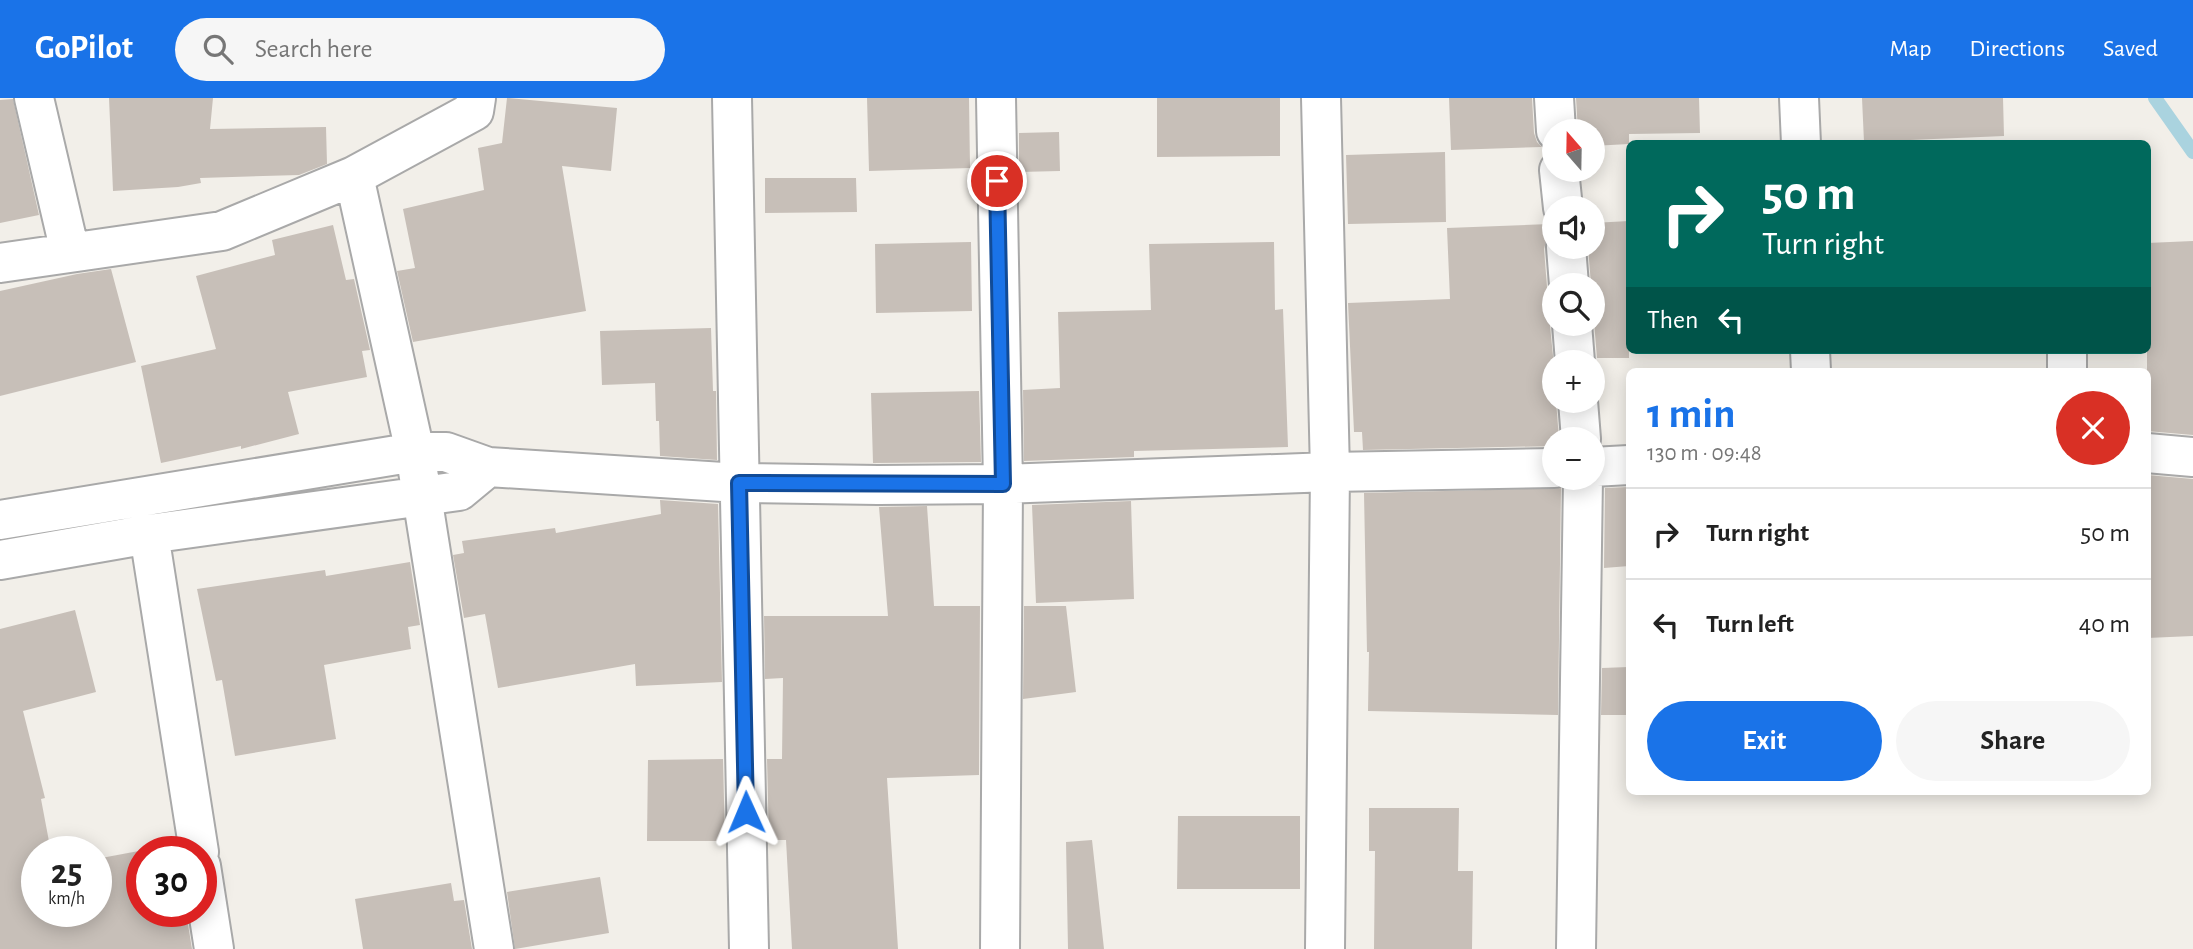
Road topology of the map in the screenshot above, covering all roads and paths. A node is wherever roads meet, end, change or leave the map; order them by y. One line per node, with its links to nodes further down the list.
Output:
1 (34, 98): 11 (street)
2 (476, 98): 10 (street)
3 (732, 98): 21 (street)
4 (996, 98): 22 (street)
5 (1321, 98): 20 (street)
6 (1554, 98): 8 (street)
7 (1799, 98): 9 (street)
8 (1555, 119)
9 (1801, 140)
10 (354, 176): 11 (street); 13 (street)
11 (70, 253): 12 (street)
12 (0, 262)
13 (415, 452): 18 (street); 24 (street); 25 (street)
14 (2151, 453): 15 (street)
15 (2193, 457)
16 (1626, 465): 17 (street)
17 (1605, 466)
18 (488, 467): 21 (street); 24 (street)
19 (1542, 468): 20 (street)
20 (1330, 472): 22 (street); 34 (street)
21 (739, 483): 22 (street); 32 (street)
22 (1003, 484): 33 (street)
23 (1583, 490): 35 (street)
24 (421, 496): 26 (street); 31 (street)
25 (0, 520)
26 (149, 534): 27 (street); 28 (street)
27 (0, 560)
28 (196, 836)
29 (211, 927): 30 (street)
30 (214, 949)
31 (494, 949)
32 (749, 949)
33 (1000, 949)
34 (1325, 949)
35 (1576, 949)

